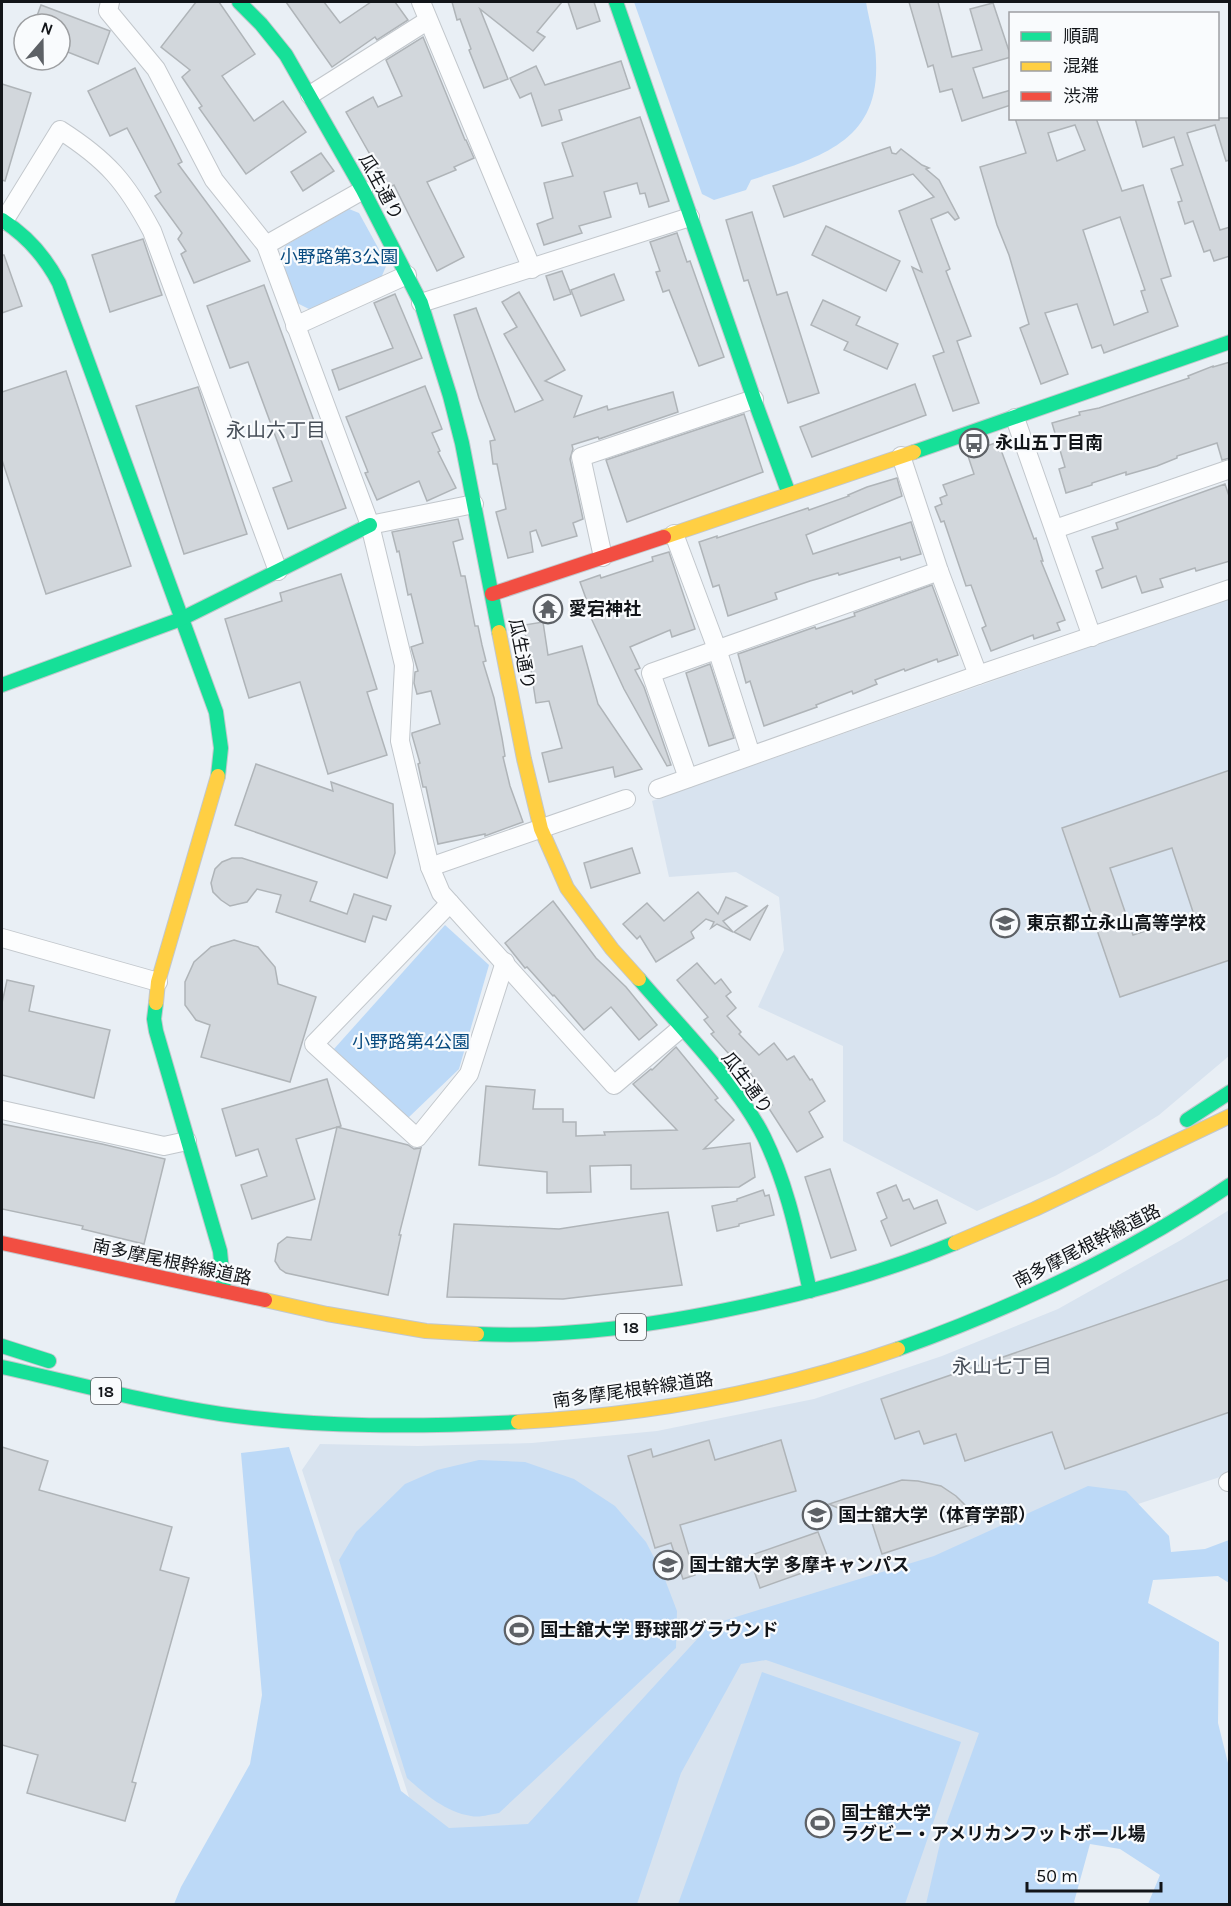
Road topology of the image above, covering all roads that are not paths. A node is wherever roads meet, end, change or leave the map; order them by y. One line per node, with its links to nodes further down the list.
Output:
1 (110, 2): 10 (street)
2 (239, 2): 6 (street, 瓜生通り)
3 (420, 2): 5 (street)
4 (616, 2): 8 (street)
5 (427, 21): 6 (street); 11 (street)
6 (310, 95): 7 (street, 瓜生通り)
7 (363, 190): 10 (street); 12 (street, 瓜生通り)
8 (690, 217): 11 (street); 16 (street)
9 (3, 221): 27 (street); 30 (street)
10 (266, 245): 14 (street)
11 (532, 269): 13 (street)
12 (407, 275): 13 (street, 瓜生通り); 14 (street)
13 (422, 303): 21 (street, 瓜生通り)
14 (295, 326): 22 (street)
15 (1230, 342): 17 (street)
16 (754, 399): 20 (street); 25 (street)
17 (1015, 418): 18 (street); 23 (street)
18 (902, 456): 20 (street); 26 (street)
19 (1230, 469): 23 (street)
20 (789, 494): 24 (street)
21 (474, 504): 22 (street); 29 (street, 瓜生通り)
22 (370, 525): 27 (street); 40 (street)
23 (1055, 528): 31 (street)
24 (674, 534): 25 (street); 32 (street)
25 (603, 556): 29 (street)
26 (939, 571): 32 (street); 33 (street)
27 (278, 572): 30 (street)
28 (1230, 589): 31 (street)
29 (492, 594): 39 (street, 瓜生通り)
30 (181, 619): 34 (street); 44 (street)
31 (1092, 637): 33 (street)
32 (717, 649): 35 (street); 36 (street)
33 (978, 675): 35 (street)
34 (2, 685)
35 (751, 755): 36 (street)
36 (688, 778): 37 (street)
37 (658, 789)
38 (626, 799): 39 (street)
39 (541, 829): 40 (street); 45 (street, 瓜生通り)
40 (430, 867): 41 (street)
41 (450, 903): 43 (street); 43 (street)
42 (2, 938): 44 (street)
43 (505, 962): 45 (street)
44 (158, 982): 49 (street)
45 (680, 1029): 54 (street, 瓜生通り)
46 (1230, 1092): 50 (street)
47 (2, 1110): 49 (street)
48 (1230, 1116): 50 (street, 南多摩尾根幹線道路 / 18)
49 (187, 1141): 53 (street)
50 (1106, 1176): 54 (street, 南多摩尾根幹線道路 / 18)
51 (1230, 1185): 59 (street, 南多摩尾根幹線道路 / 18)
52 (2, 1243): 53 (street, 南多摩尾根幹線道路 / 18)
53 (224, 1291): 54 (street, 南多摩尾根幹線道路 / 18)
54 (810, 1291)
55 (2, 1346): 57 (street)
56 (2, 1365): 59 (street, 南多摩尾根幹線道路 / 18)
57 (63, 1365)
58 (115, 1379): 59 (street)
59 (211, 1413)

